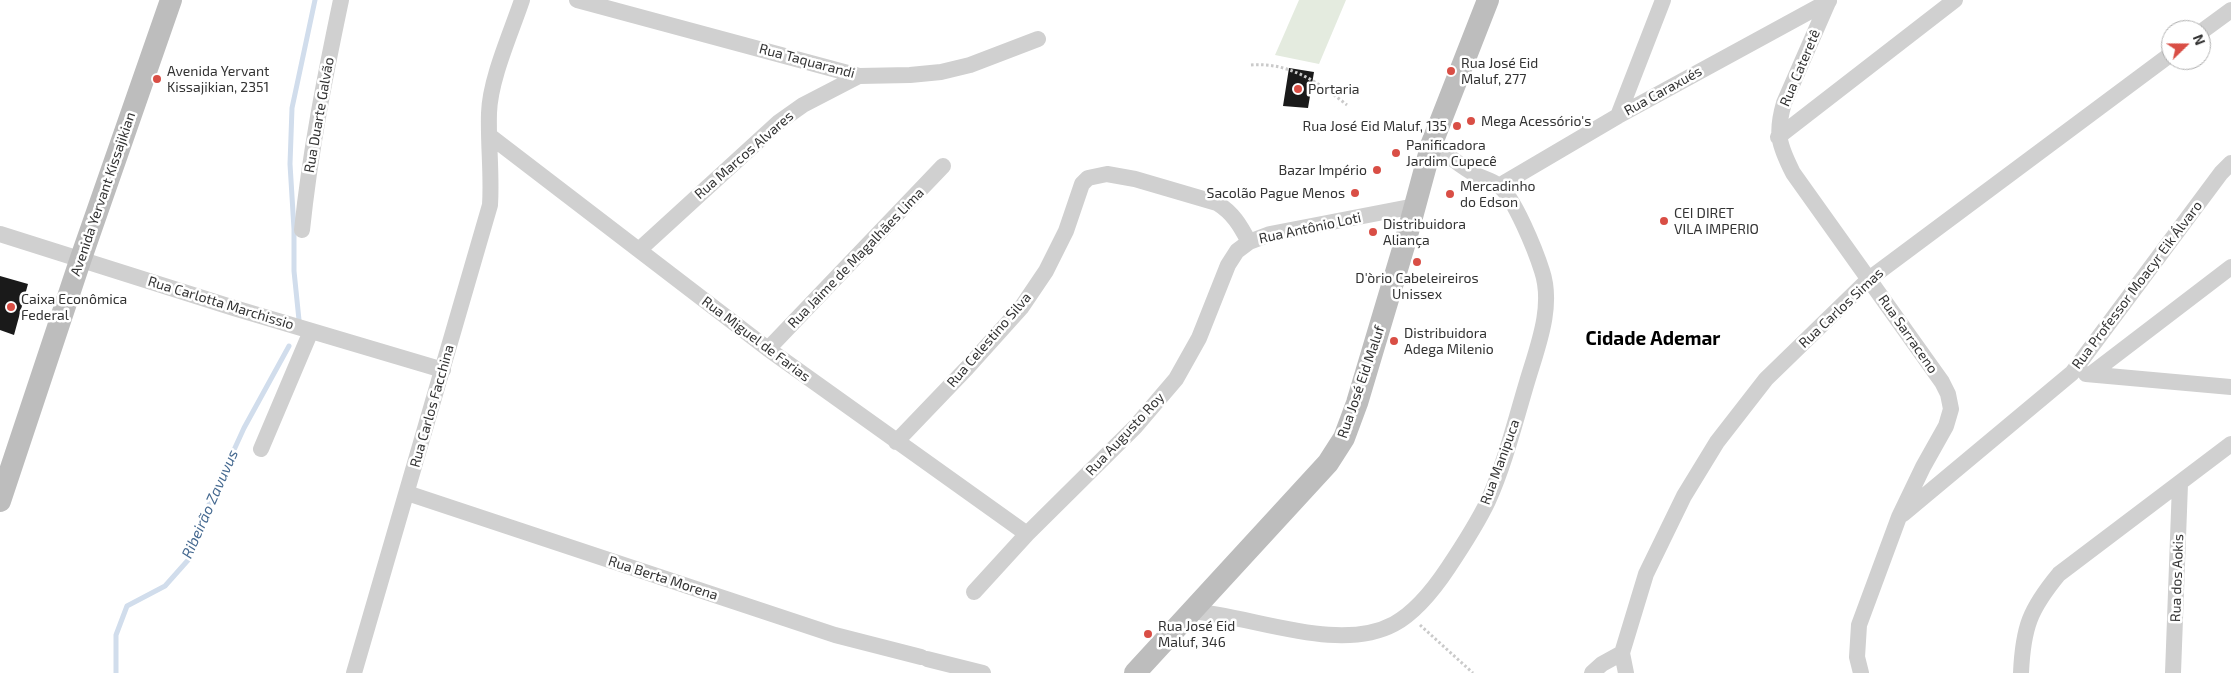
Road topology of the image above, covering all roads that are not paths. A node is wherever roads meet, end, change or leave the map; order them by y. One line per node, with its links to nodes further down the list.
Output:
1 (171, 0): 26 (street, Avenida Yervant Kissajikian)
2 (342, 0): 22 (street, Rua Duarte Galvão)
3 (522, 0): 15 (street, Rua Carlos Facchina)
4 (577, 0): 13 (street, Rua Taquarandi)
5 (1488, 0): 17 (street, Rua José Eid Maluf)
6 (1663, 0): 14 (street)
7 (1829, 0): 14 (street, Rua Caraxués); 16 (street, Rua Cateretê)
8 (1956, 0): 16 (street)
9 (2231, 10): 10 (street)
10 (2211, 25)
11 (1038, 39): 13 (street, Rua Taquarandi)
12 (2161, 61): 28 (street, Rua Carlos Simas)
13 (858, 76): 25 (street, Rua Marcos Alvares)
14 (1618, 116): 20 (street, Rua Caraxués)
15 (490, 136): 25 (street, Rua Miguel de Farias); 31 (street, Rua Carlos Facchina)
16 (1778, 137): 28 (street, Rua Sarraceno)
17 (1432, 144): 20 (street, Rua Manipuca); 21 (street, Rua José Eid Maluf)
18 (2231, 163): 32 (street, Rua Professor Moacyr Eik Álvaro)
19 (943, 166): 30 (street, Rua Jaime de Magalhães Lima)
20 (1499, 186): 44 (street, Rua Manipuca)
21 (1415, 206): 24 (street, Rua Antônio Loti); 44 (street, Rua José Eid Maluf)
22 (302, 230)
23 (0, 234): 26 (street, Rua Carlotta Marchissio)
24 (1243, 246): 35 (street, Rua Celestino Silva); 42 (street, Rua Augusto Roy)
25 (640, 249): 30 (street, Rua Miguel de Farias)
26 (80, 258): 29 (street, Rua Carlotta Marchissio); 40 (street, Avenida Yervant Kissajikian)
27 (2231, 267): 33 (street)
28 (1869, 279): 41 (street, Rua Sarraceno); 45 (street, Rua Carlos Simas)
29 (311, 331): 31 (street, Rua Carlotta Marchissio); 37 (street)
30 (768, 349): 35 (street, Rua Miguel de Farias)
31 (443, 370): 39 (street, Rua Carlos Facchina)
32 (2072, 373): 33 (street); 41 (street, Rua Professor Moacyr Eik Álvaro)
33 (2091, 374): 34 (street)
34 (2231, 387)
35 (896, 442): 42 (street, Rua Miguel de Farias)
36 (2231, 444): 38 (street)
37 (261, 449)
38 (2180, 484): 52 (street); 53 (street, Rua dos Aokis)
39 (407, 494): 46 (street, Rua Carlos Facchina); 47 (street, Rua Berta Morena)
40 (0, 501)
41 (1899, 517): 51 (street, Rua Sarraceno)
42 (1027, 534): 43 (street, Rua Augusto Roy)
43 (974, 592)
44 (1190, 611): 48 (street, Rua José Eid Maluf)
45 (1622, 653): 49 (street); 50 (street)
46 (354, 673)
47 (983, 673)
48 (1134, 673)
49 (1592, 673)
50 (1626, 673)
51 (1861, 673)
52 (2021, 673)
53 (2173, 673)

